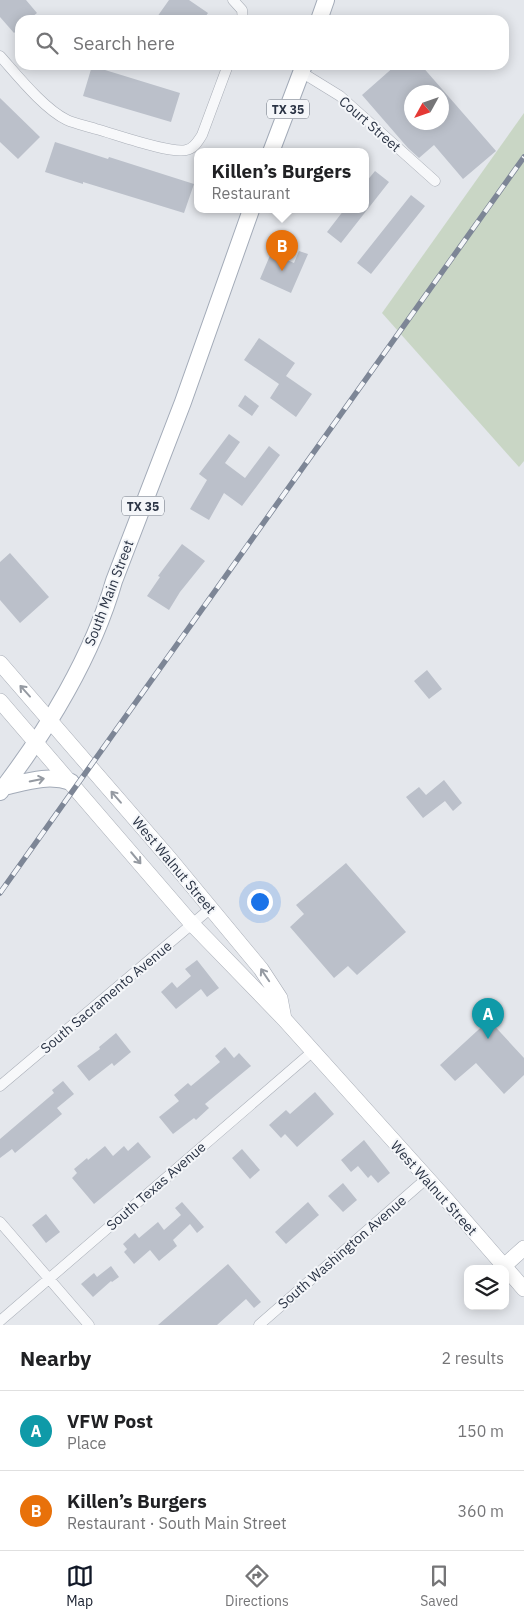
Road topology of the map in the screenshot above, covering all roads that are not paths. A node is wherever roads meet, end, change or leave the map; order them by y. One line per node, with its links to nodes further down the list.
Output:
1 (233, 0): 3 (street)
2 (326, 0): 4 (main road)
3 (243, 15)
4 (321, 15)
5 (0, 56): 6 (street)
6 (226, 70)
7 (302, 70): 9 (main road, TX 35)
8 (303, 70): 10 (street, Court Street)
9 (273, 148)
10 (435, 182)
11 (250, 213): 14 (main road, South Main Street / TX 35)
12 (0, 663): 14 (street, West Walnut Street, one-way to 12)
13 (0, 701): 15 (street, West Walnut Street)
14 (49, 719): 15 (main road, South Main Street / TX 35); 18 (street, West Walnut Street, one-way to 14)
15 (36, 742): 16 (street, West Walnut Street); 17 (main road, South Main Street / TX 35)
16 (71, 782): 17 (main road, one-way to 16); 19 (street, West Walnut Street, one-way to 19)
17 (2, 790)
18 (211, 908): 19 (street, South Sacramento Avenue); 20 (street, West Walnut Street, one-way to 18)
19 (192, 924): 20 (street, West Walnut Street); 22 (street, South Sacramento Avenue)
20 (284, 1019): 21 (street, West Walnut Street)
21 (312, 1052): 23 (street, West Walnut Street); 29 (street, South Texas Avenue)
22 (0, 1086)
23 (426, 1179): 26 (street, West Walnut Street); 33 (street, South Washington Avenue)
24 (0, 1222): 29 (street)
25 (524, 1248): 27 (street)
26 (503, 1265)
27 (505, 1265)
28 (509, 1272): 30 (street, West Walnut Street)
29 (49, 1279): 31 (street, South Texas Avenue); 32 (street)
30 (524, 1289)
31 (0, 1321)
32 (89, 1325)
33 (259, 1325)

